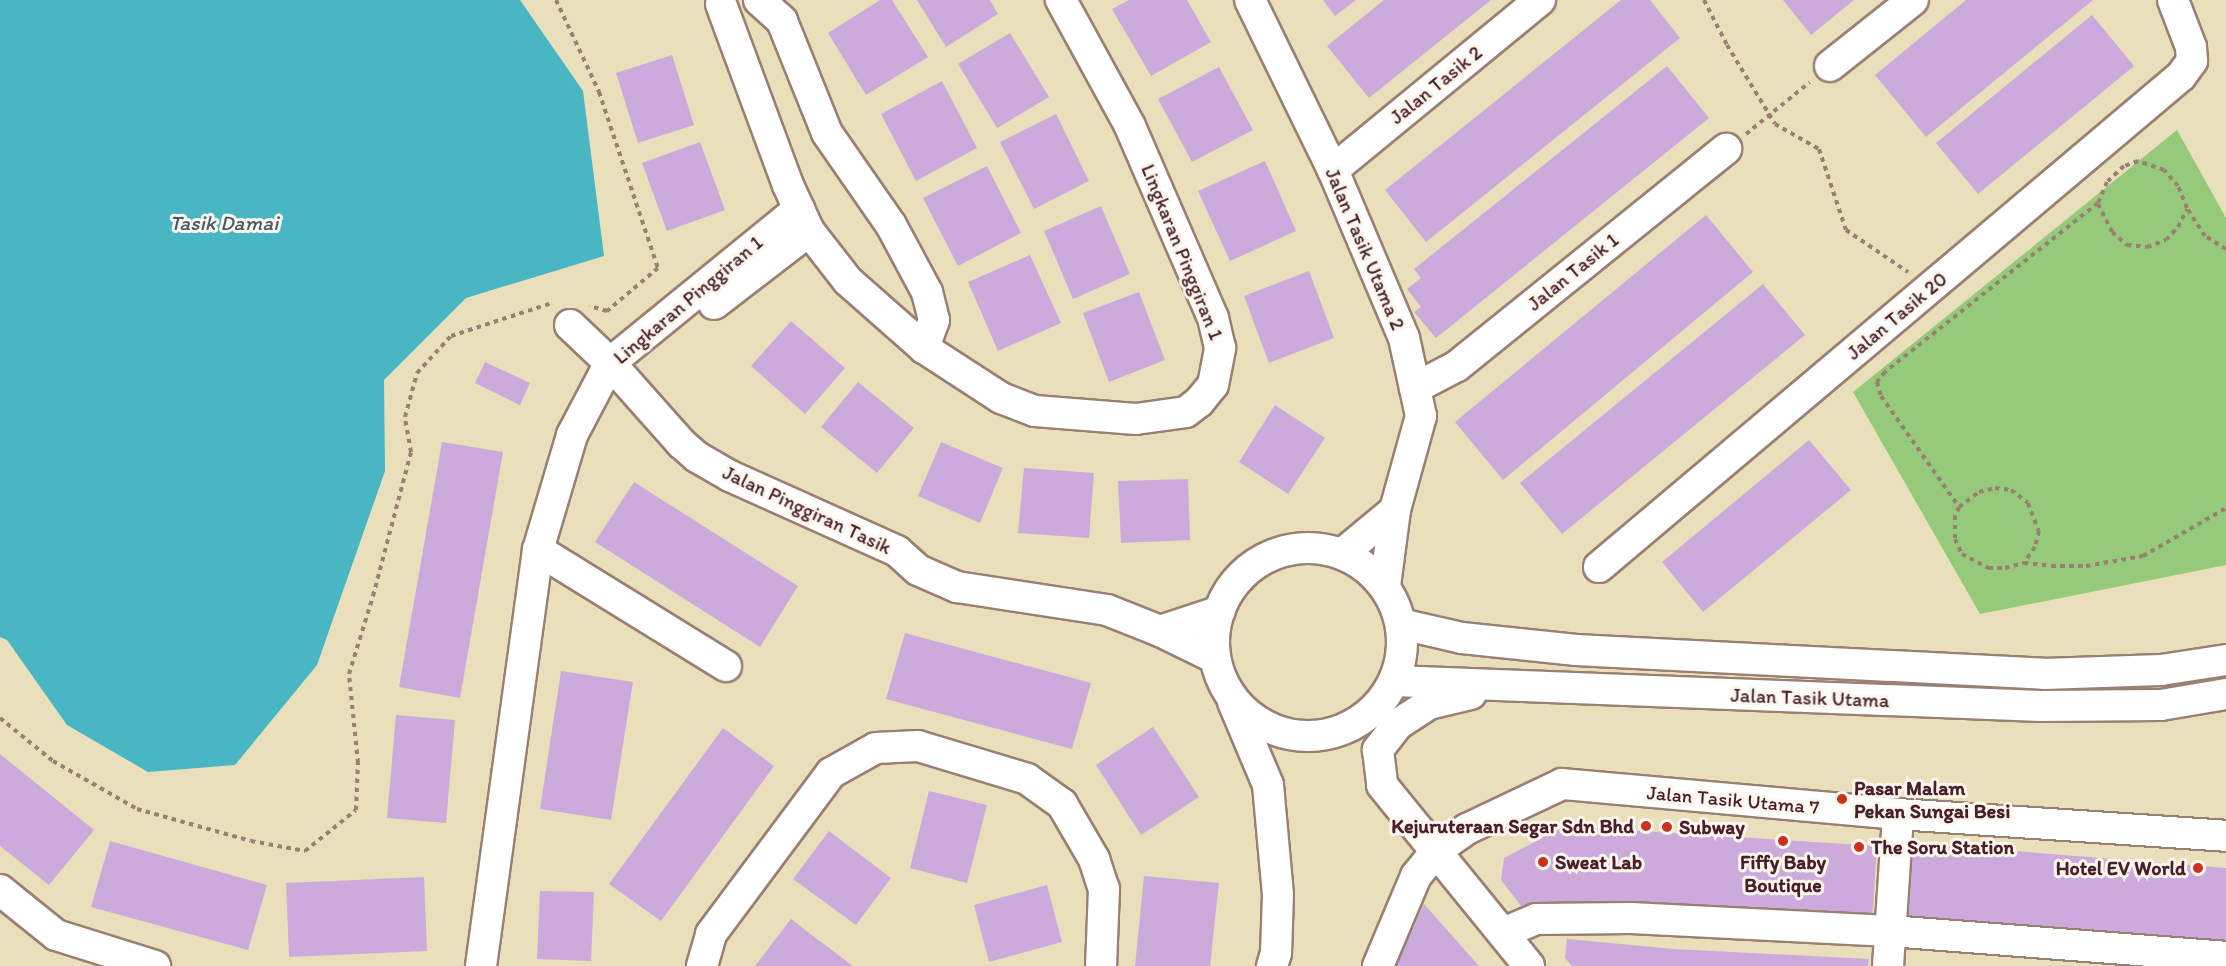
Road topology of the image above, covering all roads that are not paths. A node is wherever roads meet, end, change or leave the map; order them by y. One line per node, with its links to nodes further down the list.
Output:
1 (759, 0): 13 (street)
2 (1061, 0): 13 (street, Lingkaran Pinggiran 1)
3 (1250, 0): 10 (street, Jalan Tasik Utama 2)
4 (1540, 0): 10 (street, Jalan Tasik 2)
5 (1913, 0): 8 (street)
6 (2174, 0): 19 (street, Jalan Tasik 20)
7 (720, 1): 11 (street, Lingkaran Pinggiran 1)
8 (1830, 66)
9 (1726, 149): 15 (street, Jalan Tasik 1)
10 (1333, 170): 15 (street, Jalan Tasik Utama 2)
11 (804, 220): 13 (street, Lingkaran Pinggiran 1); 14 (street, Lingkaran Pinggiran 1)
12 (572, 311): 14 (street, Jalan Pinggiran Tasik)
13 (924, 348)
14 (617, 371): 17 (street, Lingkaran Pinggiran 1); 23 (street, Jalan Pinggiran Tasik)
15 (1414, 388): 16 (street, Jalan Tasik Utama 2)
16 (1395, 510): 18 (street); 20 (street, Jalan Tasik Utama 2)
17 (538, 550): 27 (street); 43 (street)
18 (1342, 554): 20 (street); 21 (street)
19 (1599, 567)
20 (1384, 586): 22 (street)
21 (1220, 611): 23 (street); 25 (street)
22 (1401, 624): 24 (street, Jalan Tasik Utama); 28 (street)
23 (1160, 631): 25 (street, Jalan Pinggiran Tasik)
24 (1576, 650): 26 (street, Jalan Tasik Utama); 30 (street)
25 (1215, 658): 32 (street)
26 (2226, 660)
27 (726, 666)
28 (1394, 681): 29 (street, Jalan Tasik Utama); 33 (street)
29 (1506, 685): 30 (street, Jalan Tasik Utama); 37 (street)
30 (1572, 687): 31 (street, Jalan Tasik Utama)
31 (2226, 694)
32 (1231, 696): 33 (street); 34 (street)
33 (1294, 735): 34 (street)
34 (1268, 785): 46 (street)
35 (1898, 814): 36 (street, Jalan Tasik Utama 7); 37 (street, Jalan Tasik Utama 7); 39 (street)
36 (2226, 836)
37 (1437, 850): 40 (street); 47 (street, Jalan Tasik Utama 7)
38 (0, 890): 42 (street)
39 (1890, 931): 40 (street); 41 (street); 49 (street)
40 (1503, 933): 48 (street)
41 (2226, 957)
42 (155, 966)
43 (481, 966)
44 (702, 966): 45 (street)
45 (1101, 966)
46 (1272, 966)
47 (1378, 966)
48 (1529, 966)
49 (1888, 966)

